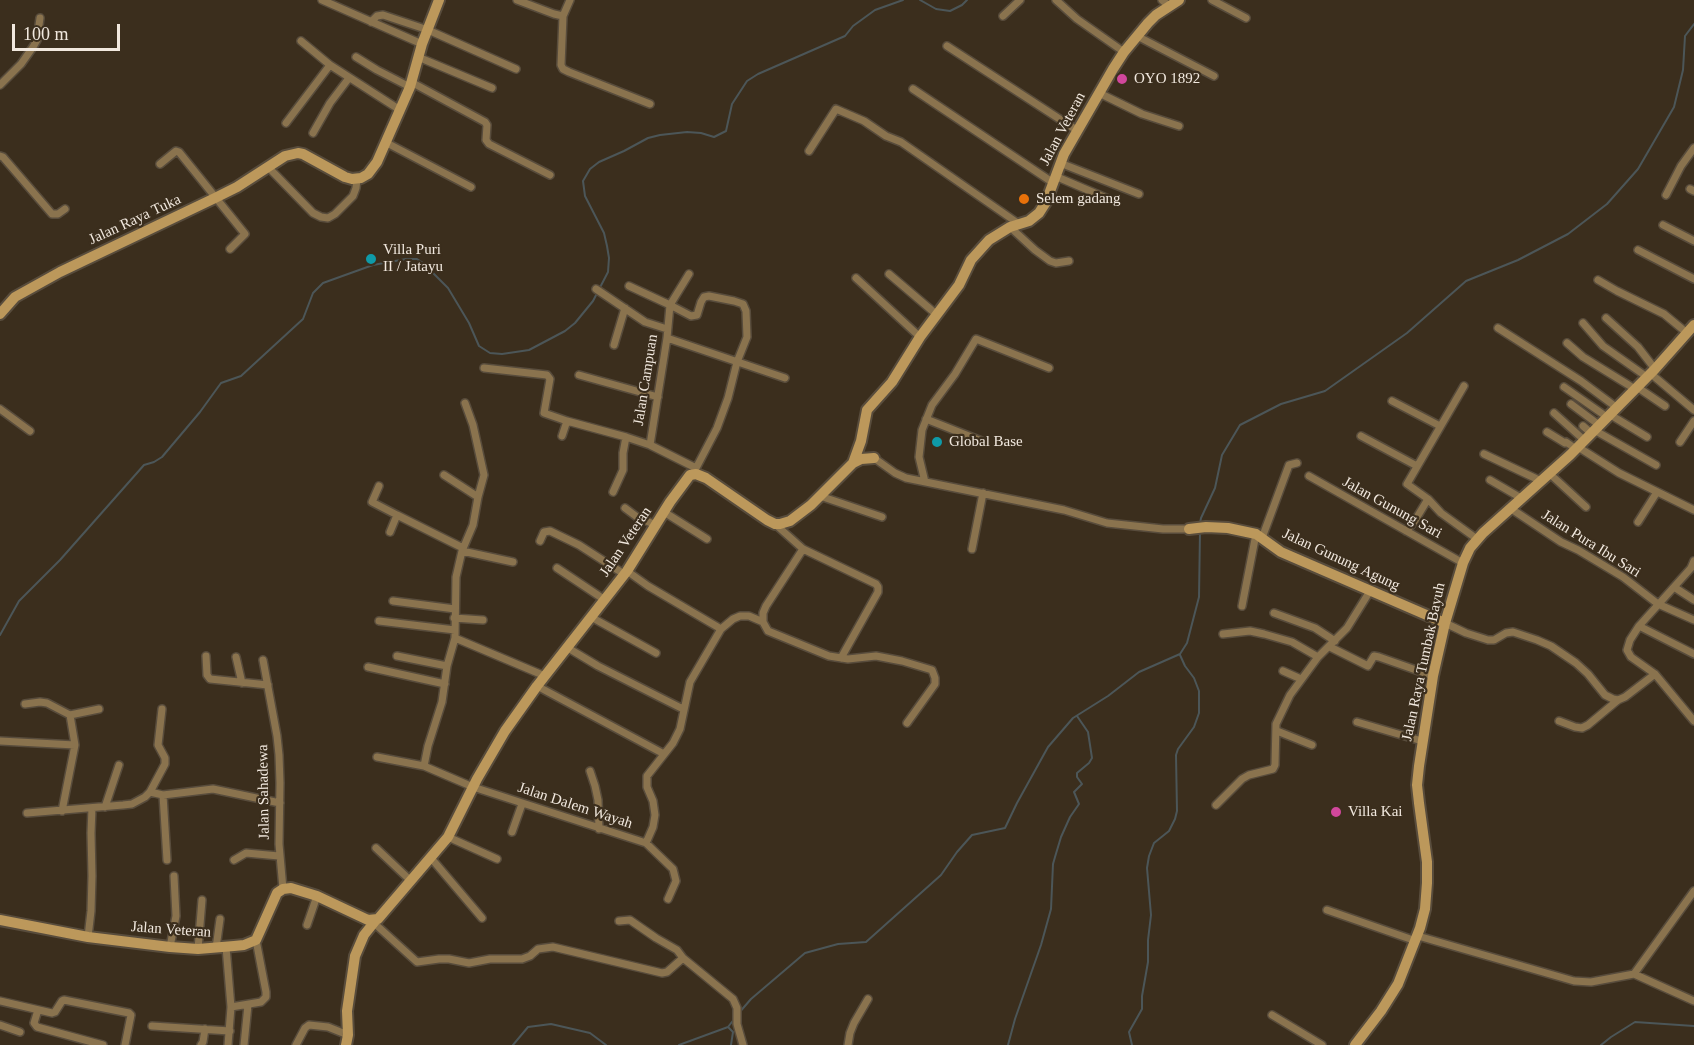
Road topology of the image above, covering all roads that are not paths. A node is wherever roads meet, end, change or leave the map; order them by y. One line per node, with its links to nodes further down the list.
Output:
1 (322, 0): 13 (street)
2 (439, 0): 14 (street)
3 (517, 0): 9 (street)
4 (570, 0): 9 (street)
5 (1020, 0): 10 (street)
6 (1056, 0): 19 (street)
7 (1212, 0): 12 (street)
8 (1170, 2): 15 (street, Jalan Veteran)
9 (563, 16): 31 (street)
10 (1003, 16)
11 (40, 18): 26 (street)
12 (1246, 18)
13 (371, 22): 14 (street); 17 (street)
14 (428, 30): 17 (street); 23 (street)
15 (1137, 36): 19 (street, Jalan Veteran); 24 (street)
16 (300, 41): 22 (street)
17 (422, 44): 21 (street)
18 (947, 46): 35 (street)
19 (1124, 52): 30 (street, Jalan Veteran)
20 (356, 57): 27 (street)
21 (418, 57): 27 (street); 28 (street)
22 (330, 65): 25 (street); 33 (street)
23 (516, 69)
24 (1214, 76)
25 (349, 78): 32 (street); 36 (street)
26 (0, 85)
27 (410, 85): 32 (street); 44 (street)
28 (492, 88)
29 (913, 89): 46 (street)
30 (1099, 93): 34 (street); 35 (street, Jalan Veteran)
31 (650, 104)
32 (400, 110): 37 (street)
33 (286, 123)
34 (1179, 126)
35 (1078, 131): 41 (street, Jalan Veteran)
36 (313, 133)
37 (385, 142): 45 (street); 47 (street)
38 (1694, 148): 49 (street)
39 (809, 152): 53 (street)
40 (0, 156): 52 (street)
41 (1060, 163): 46 (street, Jalan Veteran); 48 (street)
42 (160, 164): 50 (street)
43 (268, 167): 45 (street, Jalan Raya Tuka); 45 (street); 50 (street, Jalan Raya Tuka)
44 (550, 175)
45 (357, 179)
46 (1054, 179): 51 (street); 53 (street, Jalan Veteran)
47 (471, 187)
48 (1139, 194)
49 (1666, 195)
50 (215, 198): 56 (street); 68 (street, Jalan Raya Tuka)
51 (1111, 200)
52 (65, 209)
53 (1015, 225): 58 (street); 69 (street, Jalan Veteran)
54 (1663, 225): 55 (street)
55 (1694, 241)
56 (230, 249)
57 (1638, 250): 62 (street)
58 (1069, 261)
59 (689, 274): 66 (street, Jalan Campuan)
60 (889, 274): 69 (street)
61 (856, 278): 75 (street)
62 (1694, 279)
63 (1598, 280): 73 (street)
64 (629, 286): 66 (street)
65 (596, 289): 67 (street)
66 (670, 304): 74 (street, Jalan Campuan); 79 (street)
67 (625, 308): 74 (street); 78 (street)
68 (0, 314)
69 (936, 314): 75 (street, Jalan Veteran)
70 (1606, 318): 82 (street)
71 (1583, 323): 82 (street)
72 (1498, 328): 100 (street)
73 (1692, 328): 82 (street, Jalan Raya Tumbak Bayuh)
74 (667, 329): 76 (street, Jalan Campuan)
75 (920, 337): 107 (street, Jalan Veteran)
76 (667, 338): 79 (street); 88 (street, Jalan Campuan)
77 (1567, 343): 87 (street)
78 (614, 345)
79 (737, 362): 84 (street); 117 (street)
80 (484, 368): 97 (street)
81 (1049, 368): 96 (street)
82 (1650, 373): 87 (street, Jalan Raya Tumbak Bayuh); 94 (street)
83 (579, 375): 88 (street)
84 (785, 378)
85 (1464, 386): 99 (street)
86 (1564, 387): 100 (street)
87 (1636, 388): 92 (street); 100 (street, Jalan Raya Tumbak Bayuh)
88 (658, 397): 110 (street, Jalan Campuan)
89 (1392, 401): 99 (street)
90 (465, 403): 129 (street)
91 (1571, 404): 100 (street)
92 (1665, 406)
93 (0, 410): 101 (street)
94 (1694, 410)
95 (1554, 413): 100 (street)
96 (926, 419): 108 (street); 123 (street)
97 (567, 421): 103 (street); 105 (street)
98 (1694, 421): 109 (street)
99 (1440, 426): 116 (street)
100 (1594, 429): 102 (street); 106 (street); 115 (street); 118 (street, Jalan Raya Tumbak Bayuh); 126 (street)
101 (30, 431)
102 (1547, 432)
103 (562, 436)
104 (1361, 436): 116 (street)
105 (626, 437): 110 (street); 125 (street)
106 (1647, 437)
107 (861, 441): 112 (street); 113 (street, Jalan Veteran)
108 (984, 442)
109 (1680, 442)
110 (650, 445): 117 (street, Jalan Campuan)
111 (1484, 454): 122 (street)
112 (874, 458): 113 (street); 123 (street)
113 (853, 463): 128 (street, Jalan Veteran)
114 (1297, 463): 145 (street)
115 (1656, 465)
116 (1417, 466): 131 (street)
117 (695, 471): 136 (street, Jalan Veteran); 140 (street)
118 (1550, 474): 122 (street, Jalan Raya Tumbak Bayuh); 132 (street)
119 (444, 475): 129 (street)
120 (1309, 476): 143 (street, Jalan Gunung Sari)
121 (1490, 480): 130 (street)
122 (1541, 481): 130 (street, Jalan Raya Tumbak Bayuh)
123 (925, 482): 127 (street)
124 (379, 486): 137 (street)
125 (613, 492)
126 (1657, 492): 135 (street); 139 (street)
127 (983, 493): 142 (street); 151 (street)
128 (820, 496): 138 (street); 140 (street, Jalan Veteran)
129 (478, 497): 149 (street)
130 (1521, 498): 134 (street, Jalan Raya Tumbak Bayuh)
131 (1428, 499): 143 (street); 147 (street)
132 (1586, 507)
133 (625, 508): 141 (street)
134 (1510, 508): 147 (street, Jalan Raya Tumbak Bayuh); 162 (street, Jalan Pura Ibu Sari)
135 (1694, 510)
136 (664, 512): 141 (street, Jalan Veteran); 146 (street)
137 (397, 515): 144 (street); 149 (street)
138 (882, 517)
139 (1638, 522)
140 (775, 524): 150 (street)
141 (656, 525): 156 (street, Jalan Veteran)
142 (1189, 530): 145 (street, Jalan Gunung Agung)
143 (1406, 531): 154 (street, Jalan Gunung Sari)
144 (390, 532)
145 (1259, 536): 158 (street, Jalan Gunung Agung); 163 (street)
146 (707, 539)
147 (1477, 539): 154 (street, Jalan Raya Tumbak Bayuh)
148 (540, 541): 156 (street)
149 (462, 549): 153 (street); 164 (street)
150 (803, 549): 171 (street); 185 (street)
151 (972, 549)
152 (1694, 561): 157 (street)
153 (513, 562)
154 (1463, 562): 172 (street, Jalan Raya Tumbak Bayuh)
155 (557, 568): 159 (street)
156 (623, 572): 159 (street, Jalan Veteran); 174 (street)
157 (1674, 587): 160 (street); 162 (street)
158 (1370, 591): 172 (street, Jalan Gunung Agung); 177 (street)
159 (605, 600): 167 (street, Jalan Veteran)
160 (1694, 600)
161 (393, 602): 164 (street)
162 (1658, 604): 169 (street, Jalan Pura Ibu Sari); 173 (street)
163 (1242, 606)
164 (454, 609): 166 (street)
165 (1274, 613): 177 (street)
166 (454, 618): 168 (street); 175 (street)
167 (591, 618): 178 (street, Jalan Veteran); 179 (street)
168 (483, 620)
169 (1694, 620)
170 (380, 621): 175 (street)
171 (763, 622): 174 (street); 185 (street)
172 (1444, 623): 192 (street, Jalan Raya Tumbak Bayuh); 198 (street)
173 (1639, 626): 180 (street); 190 (street)
174 (721, 629): 202 (street, Jalan Dalem Wayah)
175 (455, 634): 187 (street); 191 (street)
176 (1223, 634): 184 (street)
177 (1332, 644): 184 (street); 192 (street)
178 (568, 648): 191 (street, Jalan Veteran); 202 (street)
179 (656, 653)
180 (1694, 654)
181 (206, 656): 194 (street)
182 (397, 656): 187 (street)
183 (236, 657): 194 (street)
184 (1318, 657): 193 (street)
185 (841, 658): 207 (street)
186 (263, 660): 196 (street, Jalan Sahadewa)
187 (447, 666): 195 (street)
188 (368, 667): 195 (street)
189 (1283, 671): 193 (street)
190 (1654, 674): 198 (street); 205 (street)
191 (545, 676): 197 (street, Jalan Veteran)
192 (1433, 676): 210 (street, Jalan Raya Tumbak Bayuh)
193 (1301, 679): 208 (street)
194 (242, 683): 196 (street)
195 (445, 684): 216 (street)
196 (268, 685): 221 (street, Jalan Sahadewa)
197 (537, 686): 213 (street); 218 (street, Jalan Veteran)
198 (1618, 700): 204 (street)
199 (25, 704): 203 (street)
200 (162, 708): 219 (street)
201 (99, 709): 203 (street)
202 (683, 709): 213 (street, Jalan Dalem Wayah)
203 (70, 715): 211 (street)
204 (1560, 720)
205 (1694, 721)
206 (1357, 722): 210 (street)
207 (907, 723)
208 (1277, 731): 212 (street); 223 (street)
209 (0, 741): 211 (street)
210 (1422, 741): 254 (street, Jalan Raya Tumbak Bayuh)
211 (75, 745): 226 (street)
212 (1312, 745)
213 (664, 754): 231 (street, Jalan Dalem Wayah)
214 (377, 757): 216 (street, Jalan Dalem Wayah)
215 (119, 765): 224 (street)
216 (424, 766): 218 (street, Jalan Dalem Wayah)
217 (590, 771): 228 (street)
218 (473, 787): 222 (street, Jalan Dalem Wayah); 230 (street, Jalan Veteran)
219 (150, 792): 220 (street); 224 (street)
220 (163, 795): 221 (street); 236 (street)
221 (280, 803): 233 (street, Jalan Sahadewa)
222 (522, 804): 228 (street, Jalan Dalem Wayah); 229 (street)
223 (1216, 805)
224 (105, 807): 225 (street)
225 (92, 808): 226 (street); 253 (street)
226 (62, 811): 227 (street)
227 (27, 813)
228 (599, 829): 231 (street, Jalan Dalem Wayah)
229 (513, 832)
230 (448, 837): 234 (street, Jalan Veteran); 235 (street)
231 (646, 843): 243 (street)
232 (376, 848): 239 (street)
233 (279, 856): 237 (street); 240 (street, Jalan Sahadewa)
234 (431, 858): 239 (street, Jalan Veteran); 247 (street)
235 (497, 859)
236 (167, 860)
237 (234, 860)
238 (174, 876): 256 (street)
239 (411, 881): 251 (street, Jalan Veteran)
240 (283, 889): 242 (street); 255 (street)
241 (1694, 891): 245 (street)
242 (317, 896): 251 (street); 252 (street)
243 (668, 899)
244 (202, 900): 258 (street)
245 (1691, 901): 260 (street)
246 (1327, 910): 254 (street)
247 (482, 918)
248 (220, 919): 257 (street)
249 (0, 920): 253 (street, Jalan Veteran)
250 (619, 921): 259 (street)
251 (375, 922): 259 (street); 273 (street, Jalan Veteran)
252 (307, 925)
253 (88, 937): 256 (street, Jalan Veteran)
254 (1417, 939): 260 (street); 283 (street, Jalan Raya Tumbak Bayuh)
255 (256, 940): 257 (street, Jalan Veteran); 264 (street)
256 (170, 947): 258 (street, Jalan Veteran)
257 (221, 948): 258 (street, Jalan Veteran); 265 (street)
258 (198, 949)
259 (683, 958): 280 (street)
260 (1634, 974): 263 (street)
261 (868, 999): 281 (street)
262 (0, 1001): 266 (street)
263 (1694, 1001)
264 (248, 1005): 265 (street); 278 (street)
265 (231, 1008): 271 (street)
266 (38, 1010): 274 (street); 275 (street)
267 (1272, 1015): 282 (street)
268 (0, 1025): 272 (street)
269 (152, 1026): 270 (street)
270 (205, 1029): 271 (street); 276 (street)
271 (230, 1031): 277 (street)
272 (20, 1032)
273 (347, 1040): 279 (street)
274 (103, 1045)
275 (125, 1045)
276 (201, 1045)
277 (228, 1045)
278 (244, 1045)
279 (296, 1045)
280 (743, 1045)
281 (848, 1045)
282 (1322, 1045)
283 (1355, 1045)

